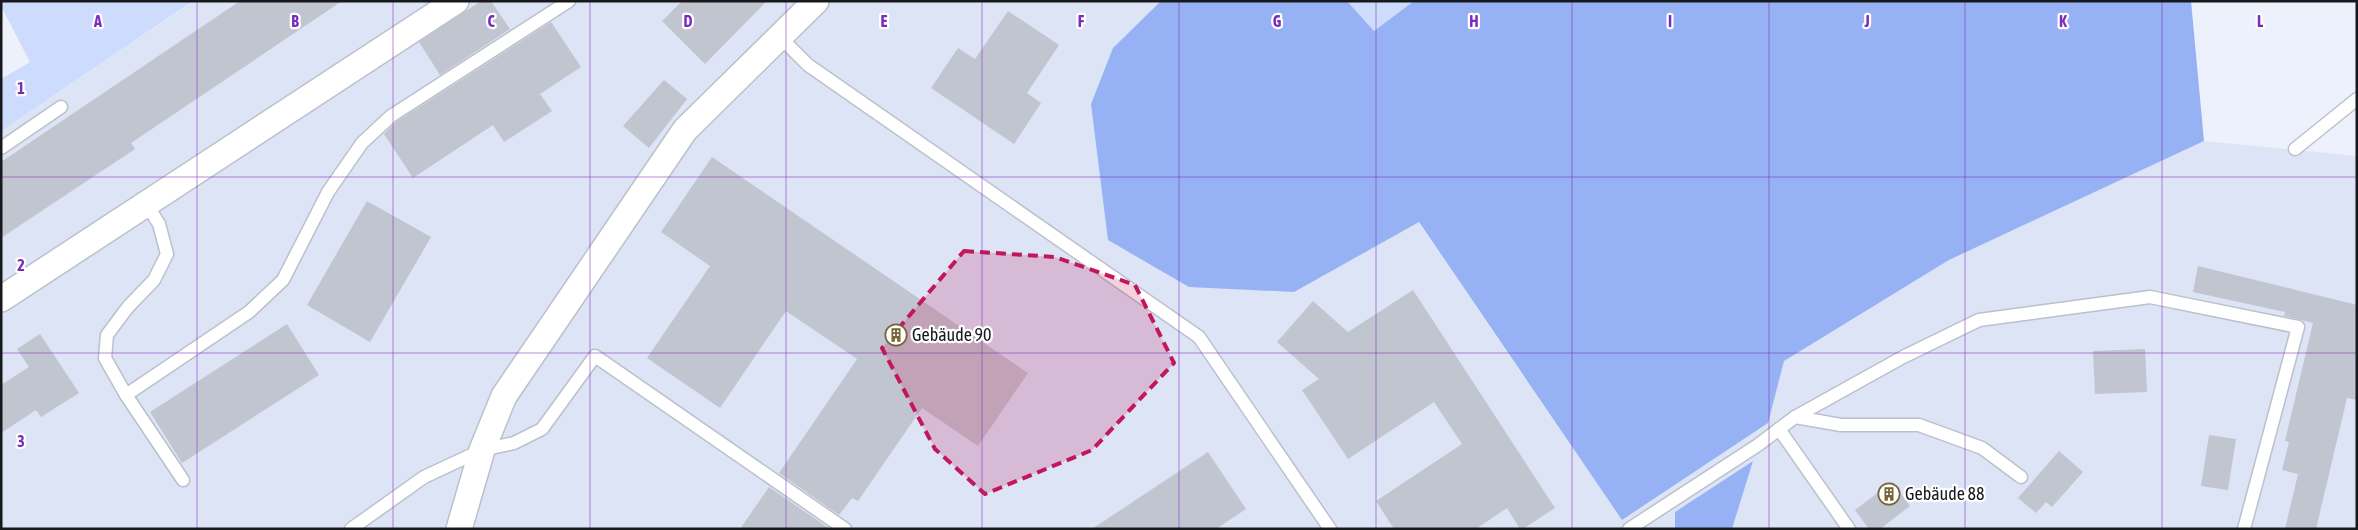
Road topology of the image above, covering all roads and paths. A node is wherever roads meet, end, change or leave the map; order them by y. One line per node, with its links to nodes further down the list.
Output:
1 (456, 1): 9 (street)
2 (569, 1): 11 (lane)
3 (816, 1): 4 (street)
4 (778, 36): 14 (street); 20 (lane)
5 (2357, 99): 8 (lane)
6 (61, 107): 7 (lane)
7 (1, 148)
8 (2295, 149)
9 (147, 206): 10 (street); 11 (lane)
10 (1, 299)
11 (126, 394): 16 (lane)
12 (1795, 417): 13 (lane); 15 (lane); 23 (lane)
13 (1779, 429): 21 (lane); 22 (lane)
14 (482, 450): 17 (lane); 18 (street); 19 (lane)
15 (2021, 477)
16 (183, 480)
17 (351, 529)
18 (459, 529)
19 (844, 529)
20 (1330, 529)
21 (1629, 529)
22 (1849, 529)
23 (2244, 529)

